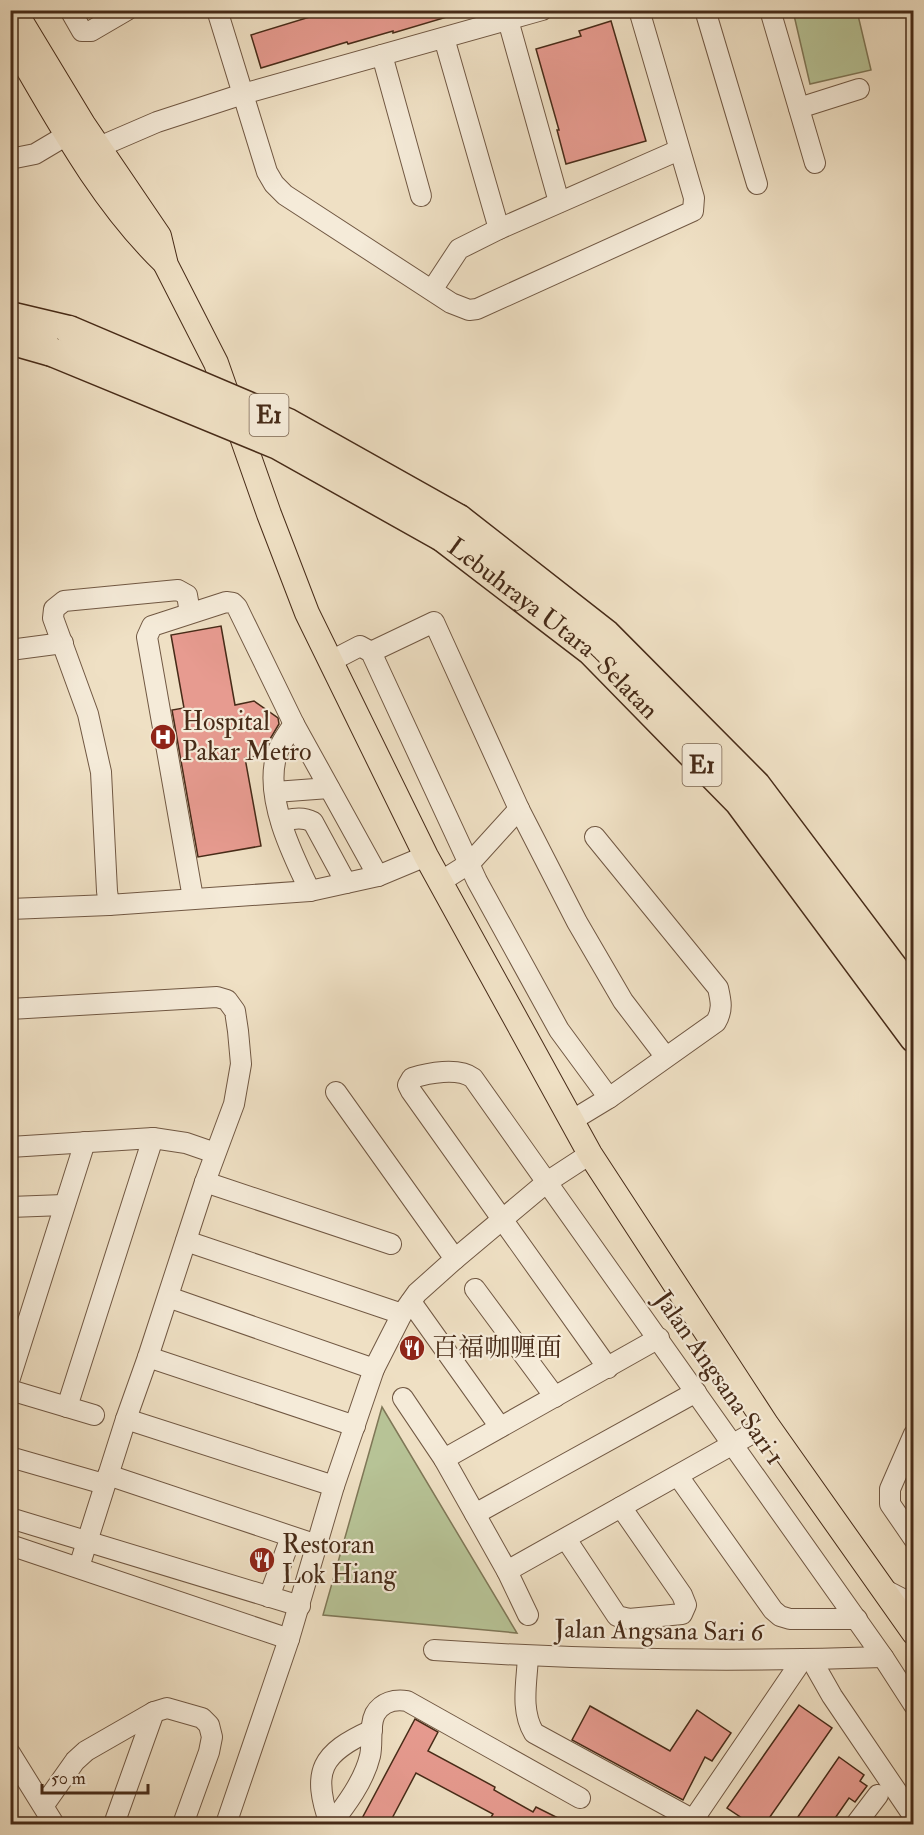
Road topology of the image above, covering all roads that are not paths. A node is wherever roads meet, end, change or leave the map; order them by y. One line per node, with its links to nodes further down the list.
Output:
1 (14, 10): 17 (main road)
2 (70, 10): 3 (street)
3 (128, 10)
4 (217, 10): 14 (street)
5 (542, 10): 9 (street)
6 (639, 10): 18 (street)
7 (705, 10): 21 (street)
8 (770, 10): 15 (street)
9 (508, 20): 11 (street); 23 (street)
10 (10, 38): 16 (main road)
11 (444, 38): 12 (street); 24 (street)
12 (382, 55): 14 (street); 22 (street)
13 (859, 89): 15 (street)
14 (243, 94): 17 (street); 26 (street)
15 (799, 108): 20 (street)
16 (67, 135): 19 (street); 25 (main road)
17 (99, 147): 25 (main road)
18 (679, 150): 23 (street); 26 (street)
19 (10, 159)
20 (815, 163)
21 (757, 184)
22 (421, 196)
23 (559, 202): 24 (street)
24 (499, 229): 26 (street)
25 (166, 265): 34 (main road)
26 (432, 290)
27 (10, 316): 29 (highway, Lebuhraya Utara–Selatan / E1, bridge)
28 (10, 340): 29 (highway, Lebuhraya Utara–Selatan / E1, bridge)
29 (450, 528): 50 (highway, Lebuhraya Utara–Selatan / E1); 52 (highway, Lebuhraya Utara–Selatan / E1)
30 (190, 613): 31 (street); 35 (street); 47 (street)
31 (63, 643): 32 (street); 48 (street)
32 (10, 650)
33 (371, 652): 34 (street); 38 (street); 42 (street)
34 (331, 661): 41 (main road)
35 (294, 724): 36 (street); 37 (street)
36 (329, 788): 37 (street); 43 (street)
37 (275, 792): 39 (street)
38 (519, 809): 42 (street); 53 (street)
39 (281, 821): 45 (street); 46 (street)
40 (595, 837): 53 (street)
41 (426, 856): 43 (street); 44 (main road)
42 (470, 863): 44 (street); 55 (street)
43 (378, 876): 45 (street)
44 (440, 882): 56 (main road)
45 (346, 883): 46 (street)
46 (310, 891): 47 (street)
47 (193, 898): 48 (street)
48 (109, 904): 49 (street)
49 (10, 909)
50 (914, 995)
51 (10, 1009): 60 (street)
52 (914, 1038)
53 (665, 1056): 55 (street)
54 (336, 1092): 69 (street)
55 (609, 1098): 56 (street)
56 (571, 1121): 61 (main road)
57 (153, 1138): 58 (street); 60 (street); 82 (street)
58 (85, 1142): 59 (street); 64 (street)
59 (10, 1147)
60 (215, 1153): 62 (street)
61 (590, 1154): 63 (street); 85 (main road)
62 (205, 1182): 67 (street); 68 (street)
63 (547, 1182): 66 (street); 66 (street, Jalan Angsana Sari 1); 73 (street, Jalan Angsana Sari 1)
64 (64, 1205): 65 (street); 77 (street)
65 (10, 1207)
66 (503, 1220): 69 (street); 75 (street)
67 (186, 1241): 71 (street); 72 (street)
68 (391, 1244)
69 (455, 1259): 72 (street)
70 (475, 1289): 80 (street)
71 (168, 1297): 74 (street); 76 (street)
72 (406, 1308): 76 (street); 87 (street)
73 (659, 1338): 75 (street); 79 (street, Jalan Angsana Sari 1)
74 (148, 1358): 84 (street); 86 (street)
75 (608, 1368): 80 (street)
76 (374, 1369): 86 (street)
77 (10, 1378)
78 (10, 1390): 82 (street)
79 (696, 1392): 89 (street, Jalan Angsana Sari 1); 96 (street)
80 (555, 1397): 87 (street)
81 (403, 1398): 91 (street)
82 (67, 1407): 83 (street)
83 (94, 1415)
84 (126, 1419): 93 (street); 94 (street)
85 (767, 1425): 89 (street); 106 (main road)
86 (355, 1426): 94 (street)
87 (500, 1427): 91 (street)
88 (914, 1434): 100 (street)
89 (732, 1444): 92 (street); 111 (street, Jalan Angsana Sari 1)
90 (10, 1457): 93 (street)
91 (444, 1459): 96 (street)
92 (678, 1476): 95 (street); 111 (street)
93 (106, 1480): 98 (street); 101 (street)
94 (334, 1486): 103 (street)
95 (621, 1507): 99 (street); 99 (street)
96 (475, 1514): 105 (street)
97 (10, 1518): 101 (street)
98 (291, 1537): 103 (street); 107 (street)
99 (566, 1539): 105 (street)
100 (914, 1539)
101 (87, 1542): 104 (street); 107 (street)
102 (10, 1545): 104 (street)
103 (317, 1545): 109 (street)
104 (79, 1567): 113 (street)
105 (507, 1570): 110 (street)
106 (882, 1589): 108 (street); 112 (main road)
107 (269, 1597): 109 (street)
108 (914, 1605)
109 (300, 1606): 113 (street)
110 (528, 1615)
111 (857, 1619): 116 (street, Jalan Angsana Sari 1)
112 (914, 1633)
113 (289, 1639): 130 (street)
114 (434, 1650): 115 (street, Jalan Angsana Sari 6)
115 (528, 1656): 117 (street, Jalan Angsana Sari 6); 126 (street)
116 (883, 1657): 117 (street, Jalan Angsana Sari 6); 118 (street, Jalan Angsana Sari 1)
117 (806, 1660): 125 (street); 126 (street)
118 (914, 1705)
119 (154, 1712): 124 (street); 128 (street); 129 (street)
120 (372, 1730): 123 (street); 131 (street); 131 (street)
121 (10, 1753): 124 (street)
122 (878, 1795): 132 (street)
123 (580, 1798)
124 (44, 1805): 127 (street)
125 (914, 1817)
126 (697, 1822)
127 (54, 1824)
128 (114, 1824)
129 (183, 1824)
130 (226, 1824)
131 (330, 1824)
132 (856, 1824)

